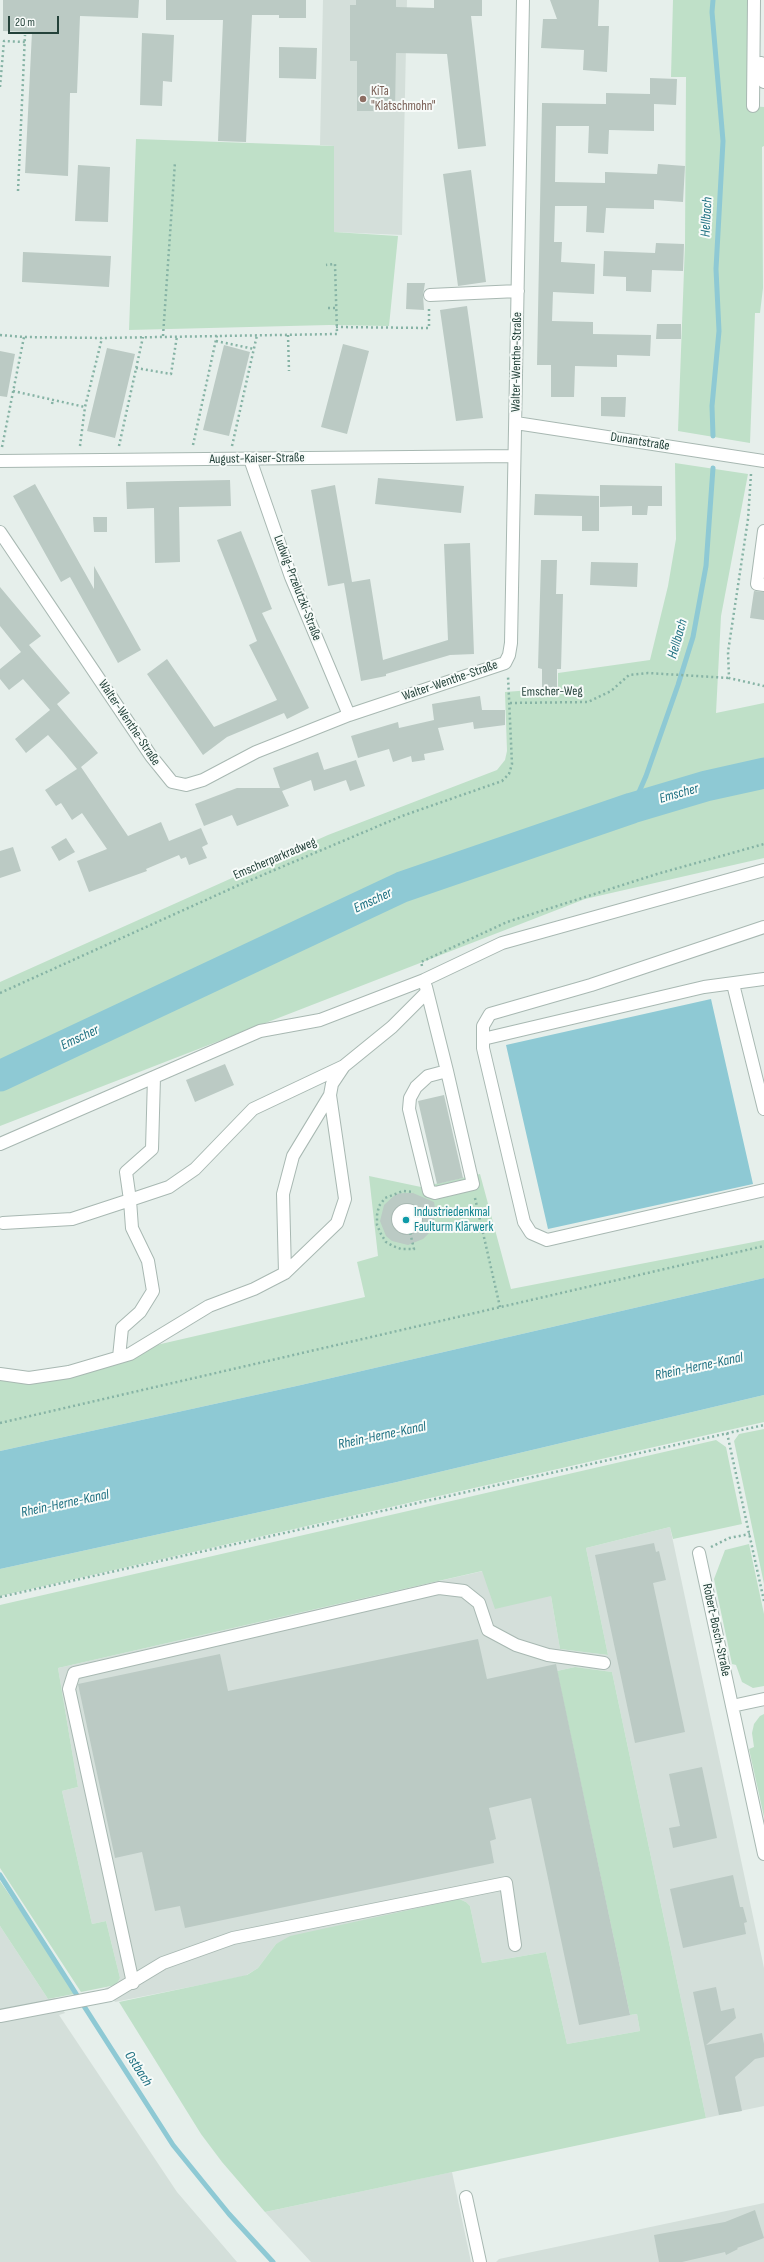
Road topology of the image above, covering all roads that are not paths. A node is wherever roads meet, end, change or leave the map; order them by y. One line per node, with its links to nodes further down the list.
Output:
1 (523, 0): 6 (street, Walter-Wenthe-Straße)
2 (754, 0): 5 (street)
3 (762, 0): 4 (street)
4 (764, 82)
5 (753, 106)
6 (518, 291): 7 (street); 8 (street, Walter-Wenthe-Straße)
7 (430, 295)
8 (516, 423): 10 (street, Walter-Wenthe-Straße); 12 (street, Dunantstraße)
9 (1, 456): 11 (street, August-Kaiser-Straße)
10 (514, 456): 11 (street, August-Kaiser-Straße); 16 (street, Walter-Wenthe-Straße)
11 (250, 459): 16 (street, Ludwig-Przelutzki-Straße)
12 (764, 461)
13 (764, 531): 15 (street)
14 (0, 532): 16 (street, Walter-Wenthe-Straße)
15 (764, 585)
16 (349, 716)
17 (764, 870): 20 (street)
18 (764, 927): 23 (street)
19 (764, 979): 21 (street)
20 (424, 980): 22 (street); 26 (street)
21 (733, 984): 23 (street); 28 (street)
22 (427, 992): 24 (street); 25 (street)
23 (483, 1039): 30 (street)
24 (344, 1066): 27 (street); 31 (street)
25 (448, 1071): 25 (street)
26 (154, 1077): 29 (street); 31 (street)
27 (330, 1095): 33 (street); 33 (street)
28 (764, 1109)
29 (0, 1144)
30 (764, 1190)
31 (130, 1200): 32 (street); 34 (street)
32 (3, 1223)
33 (285, 1273): 34 (street)
34 (119, 1357): 35 (street)
35 (0, 1374)
36 (700, 1553): 39 (street, Robert-Bosch-Straße)
37 (604, 1663): 42 (street)
38 (764, 1699): 39 (street)
39 (732, 1706): 40 (street, Robert-Bosch-Straße)
40 (764, 1854)
41 (515, 1945): 42 (street)
42 (133, 1983): 43 (street)
43 (0, 2016)
44 (466, 2197): 45 (street)
45 (480, 2262)

